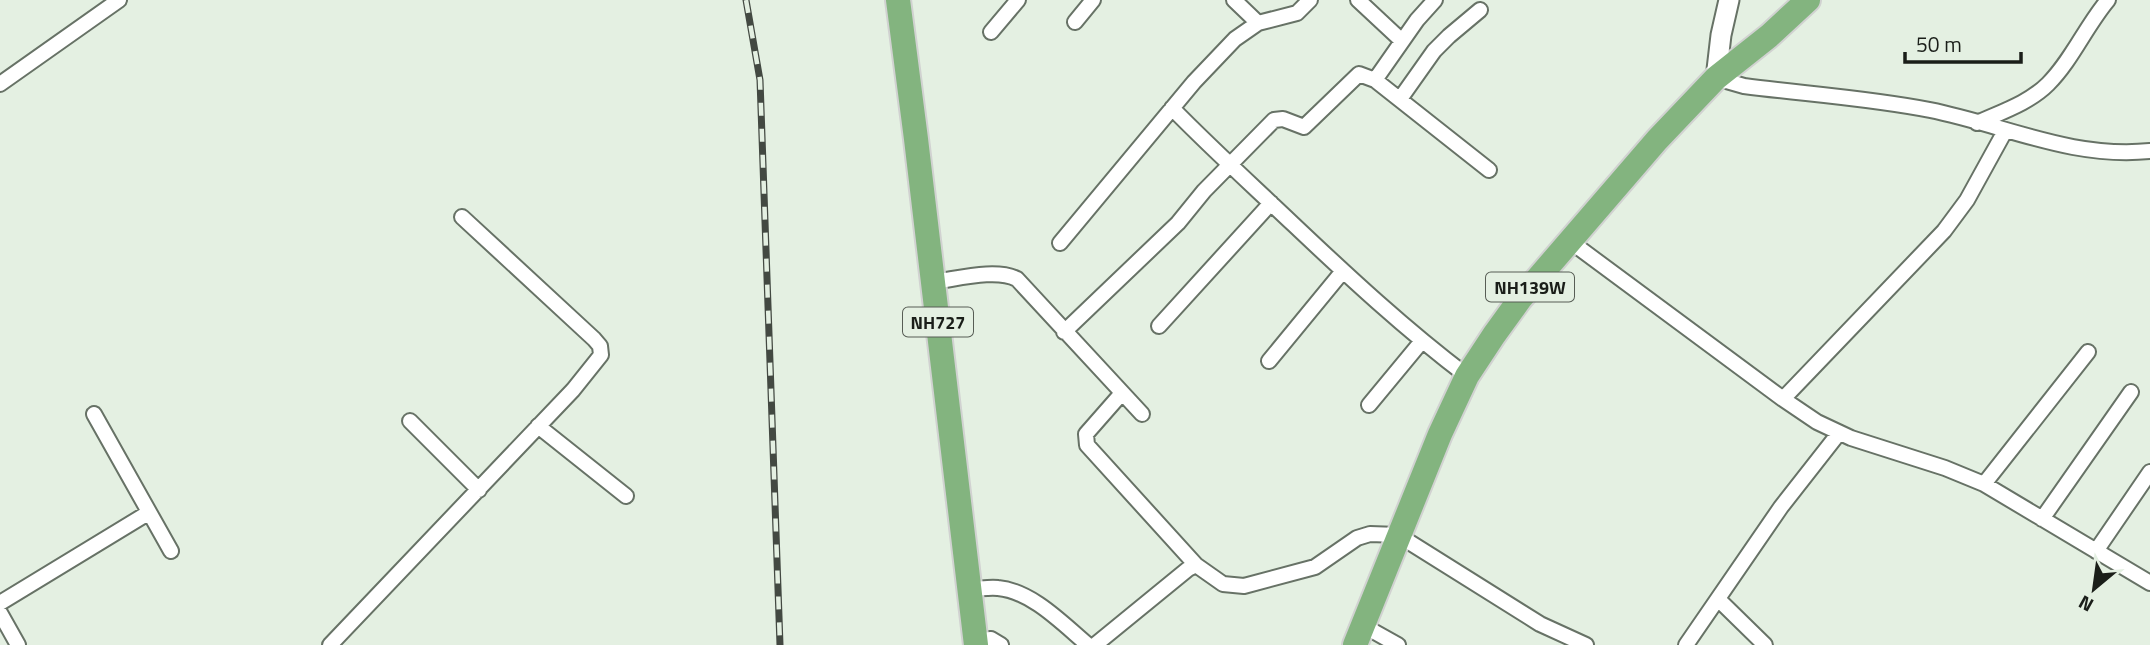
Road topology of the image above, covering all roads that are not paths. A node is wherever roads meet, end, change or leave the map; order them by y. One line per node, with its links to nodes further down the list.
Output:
1 (119, 0): 19 (street)
2 (898, 0): 32 (highway, NH727)
3 (1018, 0): 15 (street)
4 (1093, 0): 13 (street)
5 (1234, 0): 14 (street)
6 (1310, 0): 14 (street)
7 (1358, 0): 16 (street)
8 (1435, 0): 16 (street)
9 (1728, 0): 17 (street)
10 (1808, 0): 17 (highway, NH139W)
11 (2108, 0): 22 (street)
12 (1480, 10): 20 (street)
13 (1075, 22)
14 (1258, 23): 21 (street)
15 (990, 32)
16 (1402, 41): 18 (street)
17 (1716, 78): 22 (street); 29 (highway, NH139W)
18 (1375, 79): 20 (street); 25 (street)
19 (0, 84)
20 (1399, 99): 26 (street)
21 (1172, 108): 25 (street); 30 (street)
22 (1977, 123): 23 (street)
23 (2005, 131): 24 (street); 41 (street)
24 (2150, 151)
25 (1228, 165): 27 (street); 34 (street)
26 (1489, 170)
27 (1271, 203): 31 (street); 33 (street)
28 (462, 217): 46 (street)
29 (1571, 242): 38 (highway, NH139W); 41 (street)
30 (1060, 243)
31 (1343, 271): 35 (street); 37 (street)
32 (933, 282): 34 (street); 59 (highway, NH727)
33 (1159, 326)
34 (1065, 332): 40 (street)
35 (1422, 341): 38 (street); 42 (street)
36 (2088, 352): 49 (street)
37 (1269, 361)
38 (1466, 376): 54 (highway, NH139W)
39 (2131, 392): 53 (street)
40 (1122, 393): 44 (street); 57 (street)
41 (1783, 399): 47 (street)
42 (1369, 405)
43 (94, 414): 52 (street)
44 (1142, 414)
45 (410, 421): 50 (street)
46 (538, 426): 50 (street); 51 (street)
47 (1839, 433): 49 (street); 60 (street)
48 (2150, 472): 56 (street)
49 (1984, 484): 53 (street)
50 (479, 490): 66 (street)
51 (626, 496)
52 (149, 513): 55 (street); 61 (street)
53 (2042, 519): 56 (street)
54 (1398, 535): 57 (street); 63 (highway, NH139W); 71 (street)
55 (171, 551)
56 (2096, 551): 58 (street)
57 (1196, 565): 69 (street)
58 (2150, 583)
59 (970, 589): 64 (highway, NH727); 68 (street)
60 (1719, 600): 72 (street); 73 (street)
61 (0, 603)
62 (0, 613): 65 (street)
63 (1359, 635): 70 (street)
64 (976, 643): 67 (street)
65 (18, 645)
66 (330, 645)
67 (1001, 645)
68 (1088, 645)
69 (1095, 645)
70 (1398, 645)
71 (1586, 645)
72 (1686, 645)
73 (1765, 645)

